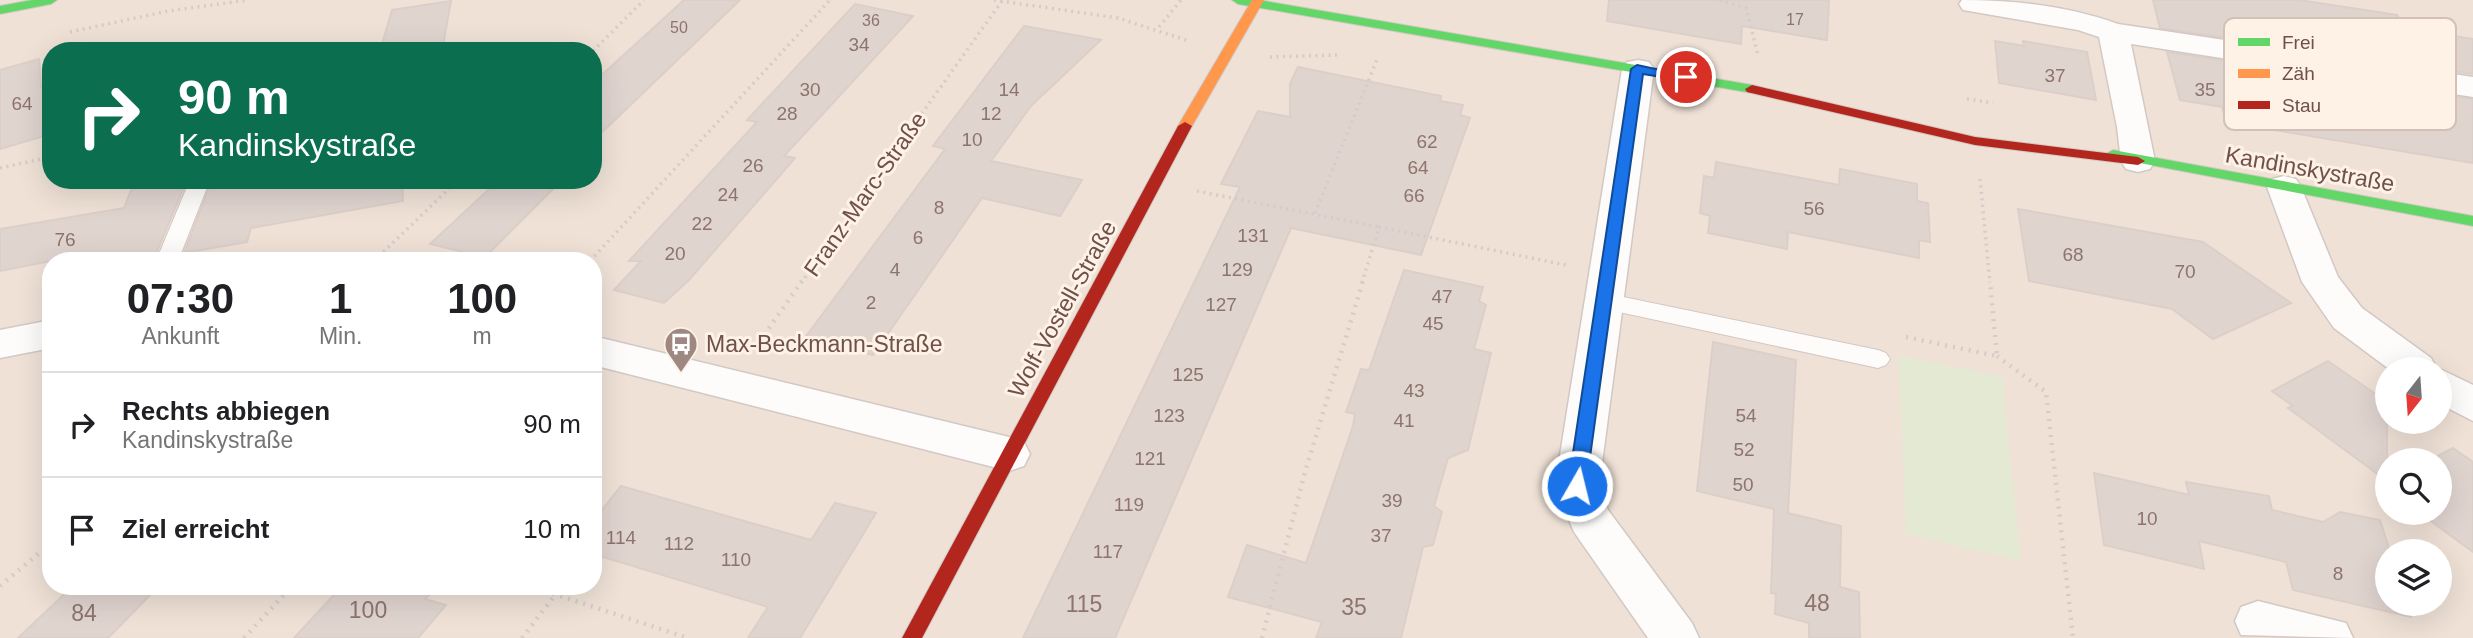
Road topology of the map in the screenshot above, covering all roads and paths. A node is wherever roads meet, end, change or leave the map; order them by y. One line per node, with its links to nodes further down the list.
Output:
1 (51, 0): 11 (street)
2 (248, 0): 14 (path)
3 (644, 0): 15 (path)
4 (830, 0): 36 (path)
5 (1181, 0): 12 (path)
6 (1238, 0): 9 (street, Kandinskystraße)
7 (1720, 0): 19 (path)
8 (1002, 1): 45 (path, Franz-Marc-Straße)
9 (1257, 1): 18 (street, Kandinskystraße); 27 (street, Wolf-Vostell-Straße)
10 (1974, 4): 13 (street)
11 (0, 10)
12 (1159, 27)
13 (2113, 32): 16 (street); 24 (street)
14 (60, 34)
15 (602, 42)
16 (2224, 49)
17 (1380, 53): 31 (path)
18 (1637, 69): 19 (street, Kandinskystraße); 37 (street)
19 (1758, 90): 20 (street, Kandinskystraße)
20 (1812, 100): 21 (street, Kandinskystraße); 24 (street, Kandinskystraße)
21 (1905, 108)
22 (2024, 131): 24 (street, Kandinskystraße)
23 (42, 159): 25 (path)
24 (2138, 161): 28 (street, Kandinskystraße)
25 (0, 168)
26 (1979, 172): 42 (path)
27 (1156, 184): 31 (path); 48 (street, Wolf-Vostell-Straße)
28 (2284, 187): 32 (street, Kandinskystraße); 43 (street)
29 (196, 189): 34 (lane)
30 (449, 189): 35 (path)
31 (1315, 213): 33 (path)
32 (2473, 221)
33 (1378, 227): 37 (path); 58 (path)
34 (171, 252)
35 (383, 252)
36 (598, 252)
37 (1605, 288): 44 (lane); 59 (street)
38 (42, 336): 40 (street)
39 (1905, 336): 42 (path)
40 (0, 344)
41 (602, 352): 45 (street)
42 (1997, 356): 60 (path)
43 (2401, 357)
44 (1878, 359)
45 (726, 385): 48 (street)
46 (2452, 392): 47 (street)
47 (2473, 405)
48 (1009, 454): 57 (street, Wolf-Vostell-Straße)
49 (42, 551): 50 (path)
50 (0, 586)
51 (284, 595): 54 (path)
52 (555, 595): 55 (path); 56 (path)
53 (2258, 621): 61 (street)
54 (244, 638)
55 (522, 638)
56 (688, 638)
57 (912, 638)
58 (1262, 638)
59 (1675, 638)
60 (2073, 638)
61 (2329, 638)

